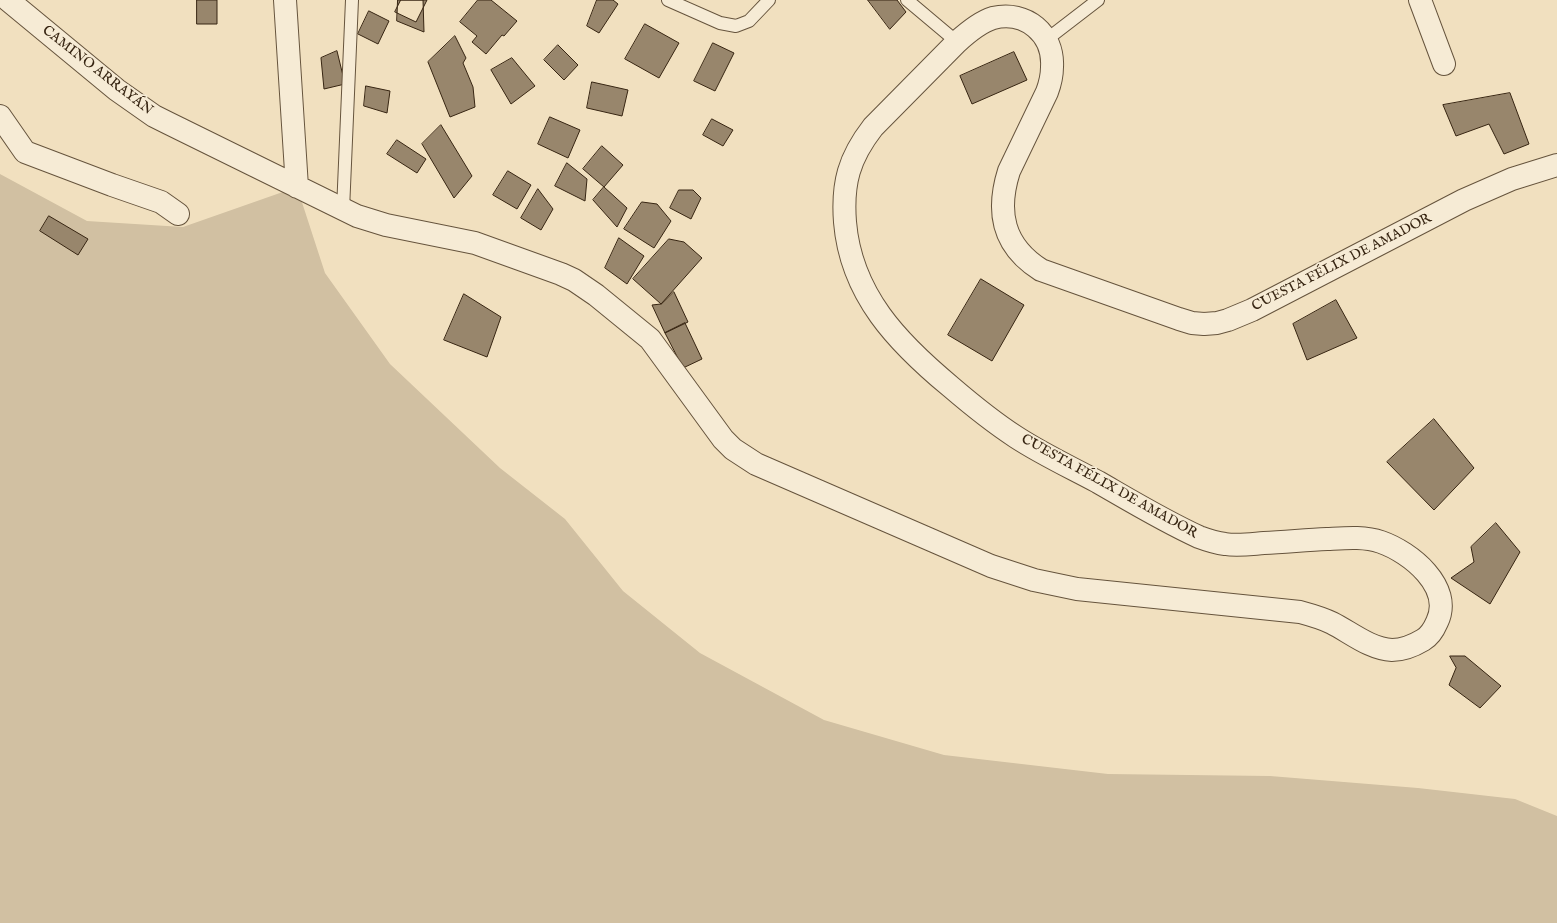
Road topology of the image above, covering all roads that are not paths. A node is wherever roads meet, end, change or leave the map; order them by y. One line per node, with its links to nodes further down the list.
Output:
1 (8, 0): 14 (street, CAMINO ARRAYÁN)
2 (285, 0): 14 (street)
3 (352, 0): 15 (lane)
4 (668, 0): 5 (lane)
5 (769, 0)
6 (908, 0): 10 (lane)
7 (1098, 0): 9 (lane)
8 (1420, 0): 11 (street)
9 (1046, 40): 10 (street, CUESTA FÉLIX DE AMADOR); 13 (street, CUESTA FÉLIX DE AMADOR)
10 (957, 42): 15 (street, CUESTA FÉLIX DE AMADOR)
11 (1444, 64)
12 (0, 116): 16 (street)
13 (1557, 165)
14 (297, 187): 15 (street, CUESTA FÉLIX DE AMADOR)
15 (343, 210)
16 (178, 214)

